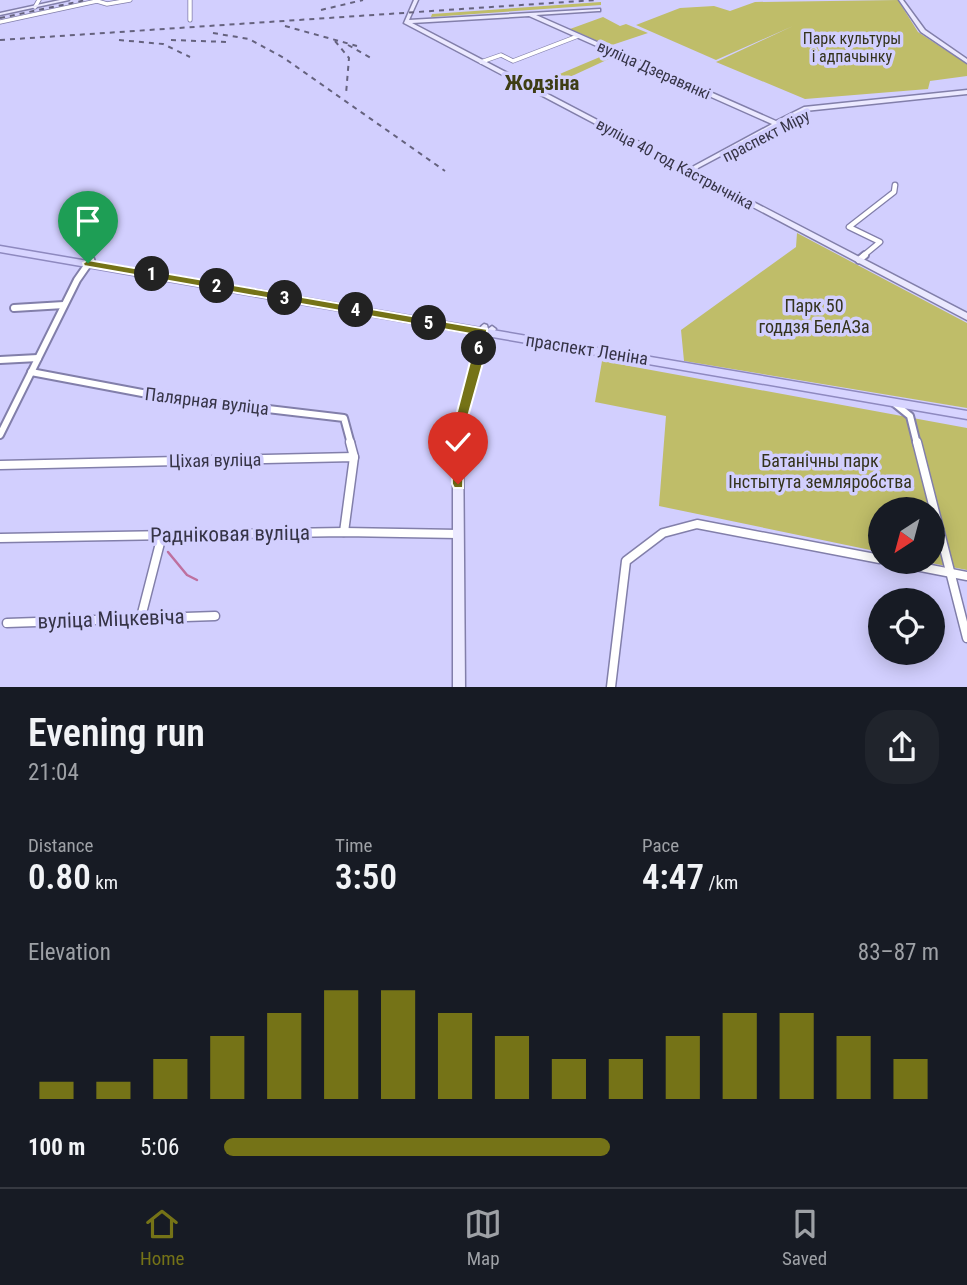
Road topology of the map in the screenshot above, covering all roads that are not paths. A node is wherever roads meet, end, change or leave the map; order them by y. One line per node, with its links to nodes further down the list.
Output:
1 (39, 0): 7 (street)
2 (67, 0): 7 (main road)
3 (130, 0): 12 (street)
4 (190, 0): 11 (street)
5 (416, 0): 13 (main road)
6 (901, 1): 15 (main road)
7 (35, 7): 9 (main road)
8 (598, 10): 10 (main road)
9 (0, 14)
10 (529, 14): 13 (main road); 14 (main road, вуліца Дзеравянкі)
11 (190, 20)
12 (0, 22)
13 (406, 22): 16 (main road, вуліца 40 год Кастрычніка)
14 (578, 36): 16 (street); 18 (main road, вуліца Дзеравянкі)
15 (967, 61)
16 (481, 62): 19 (main road, вуліца 40 год Кастрычніка)
17 (967, 94): 18 (main road, праспект Міру)
18 (777, 124): 19 (main road, праспект Міру)
19 (692, 173): 22 (main road, вуліца 40 год Кастрычніка)
20 (895, 185): 22 (street)
21 (0, 246): 23 (main road, праспект Леніна)
22 (859, 260): 26 (main road, вуліца 40 год Кастрычніка)
23 (89, 262): 24 (street); 27 (main road, праспект Леніна)
24 (64, 305): 25 (street); 28 (street)
25 (15, 308)
26 (967, 317)
27 (487, 330): 31 (main road, праспект Леніна); 33 (main road, праспект Леніна); 41 (main road)
28 (38, 358): 29 (street); 30 (street)
29 (0, 360)
30 (31, 372): 35 (street); 38 (street, Палярная вуліца)
31 (891, 402): 32 (main road, праспект Леніна); 36 (street)
32 (924, 408): 33 (main road, праспект Леніна); 36 (street)
33 (967, 413)
34 (0, 415): 35 (street)
35 (10, 415): 37 (street)
36 (910, 416): 46 (street)
37 (0, 435)
38 (354, 457): 39 (street, Ціхая вуліца); 40 (street)
39 (0, 465)
40 (344, 532): 41 (street, Радніковая вуліца); 42 (street, Радніковая вуліца)
41 (460, 534): 52 (main road)
42 (165, 535): 43 (street, Радніковая вуліца); 49 (street)
43 (0, 538)
44 (868, 557): 53 (street)
45 (945, 572): 46 (street)
46 (952, 573): 47 (street); 51 (street)
47 (967, 576)
48 (215, 616): 49 (street, вуліца Міцкевіча)
49 (141, 617): 50 (street, вуліца Міцкевіча)
50 (7, 623)
51 (967, 638)
52 (459, 687)
53 (611, 687)

